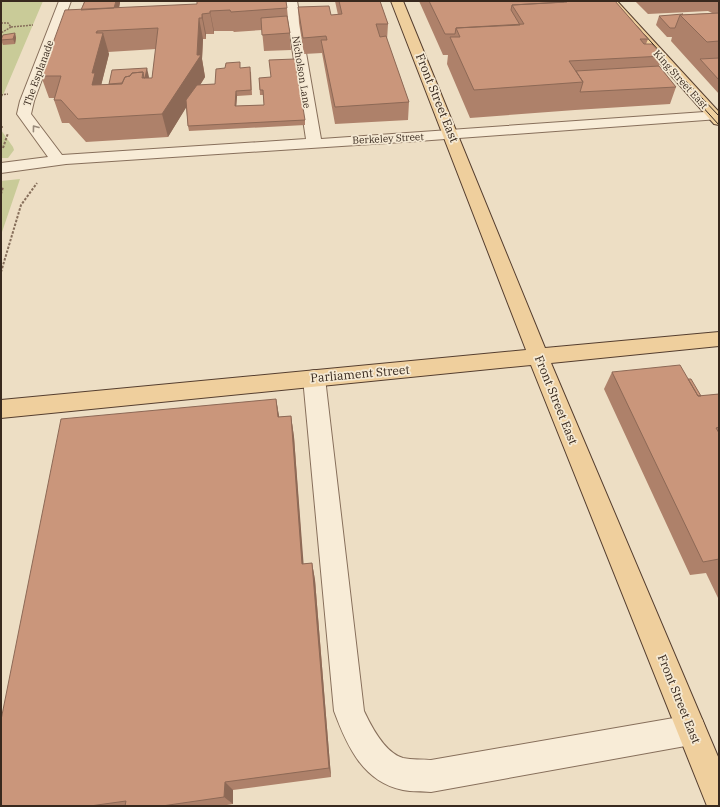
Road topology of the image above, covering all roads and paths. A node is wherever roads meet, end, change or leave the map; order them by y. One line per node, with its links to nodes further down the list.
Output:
1 (65, 1): 16 (street, The Esplanade, one-way to 1)
2 (291, 1): 14 (street, Nicholson Lane)
3 (397, 1): 13 (main road, Front Street East)
4 (611, 1): 11 (main road, King Street East)
5 (1, 23): 7 (path)
6 (33, 25): 7 (path)
7 (11, 27): 8 (path)
8 (1, 33)
9 (9, 94): 10 (path)
10 (1, 95)
11 (717, 117): 13 (street, Berkeley Street)
12 (8, 134): 15 (path)
13 (451, 134): 14 (street, Berkeley Street); 21 (main road, Front Street East)
14 (314, 143): 16 (street, Berkeley Street)
15 (1, 149)
16 (58, 160): 17 (street, Berkeley Street)
17 (1, 168)
18 (38, 181): 19 (path)
19 (1, 272)
20 (719, 339): 21 (main road, Parliament Street)
21 (538, 357): 22 (main road, Parliament Street); 24 (main road, Front Street East)
22 (314, 378): 23 (main road, Parliament Street); 24 (street)
23 (1, 409)
24 (691, 730): 25 (main road, Front Street East)
25 (719, 797)

